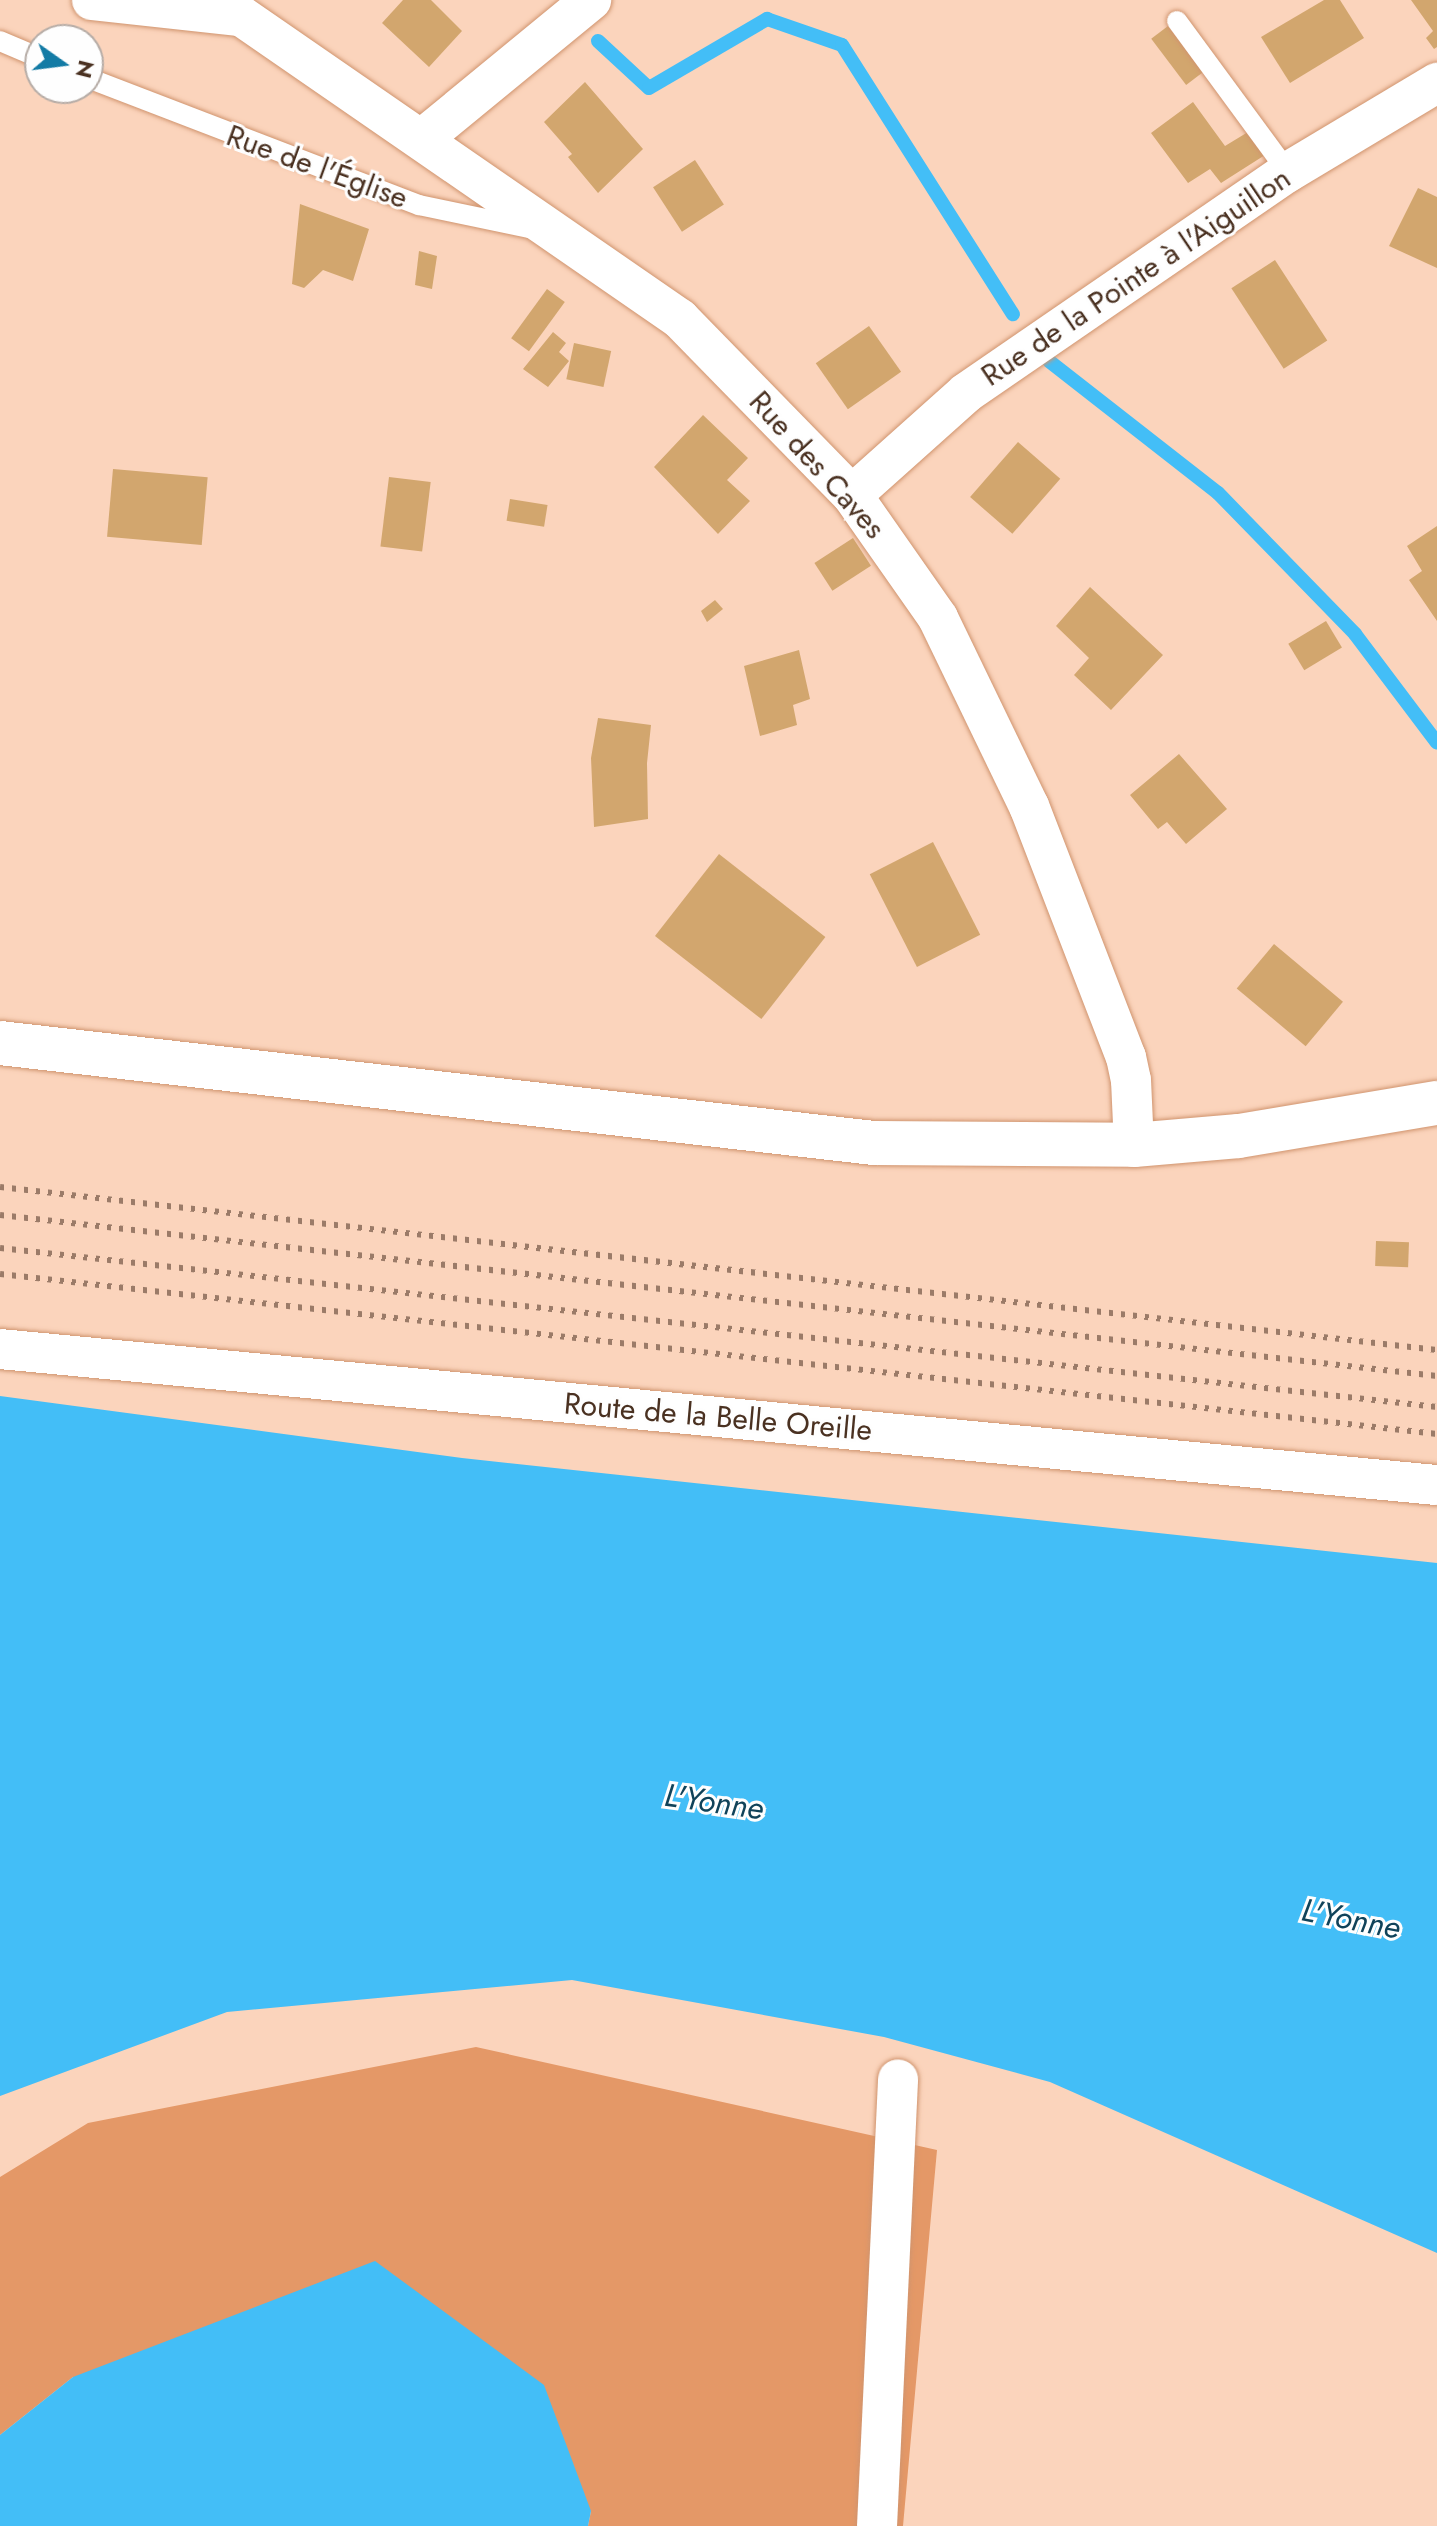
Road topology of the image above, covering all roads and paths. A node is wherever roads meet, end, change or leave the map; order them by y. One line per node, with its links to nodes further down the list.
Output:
1 (92, 0): 3 (street)
2 (591, 0): 9 (street)
3 (229, 8): 9 (street, Rue des Caves)
4 (1177, 21): 10 (lane)
5 (0, 41): 6 (lane)
6 (24, 51)
7 (1437, 83): 10 (street, Rue de la Pointe à l'Aiguillon)
8 (104, 84): 11 (lane, Rue de l'Église)
9 (422, 139): 11 (street, Rue des Caves)
10 (1288, 172): 12 (street, Rue de la Pointe à l'Aiguillon)
11 (554, 231): 12 (street, Rue des Caves)
12 (852, 495): 15 (street, Rue des Caves)
13 (0, 1043): 15 (main road)
14 (1437, 1103): 15 (main road)
15 (1134, 1145)
16 (0, 1349): 17 (street, Route de la Belle Oreille)
17 (1437, 1485)
18 (898, 2079): 19 (street)
19 (877, 2526)

